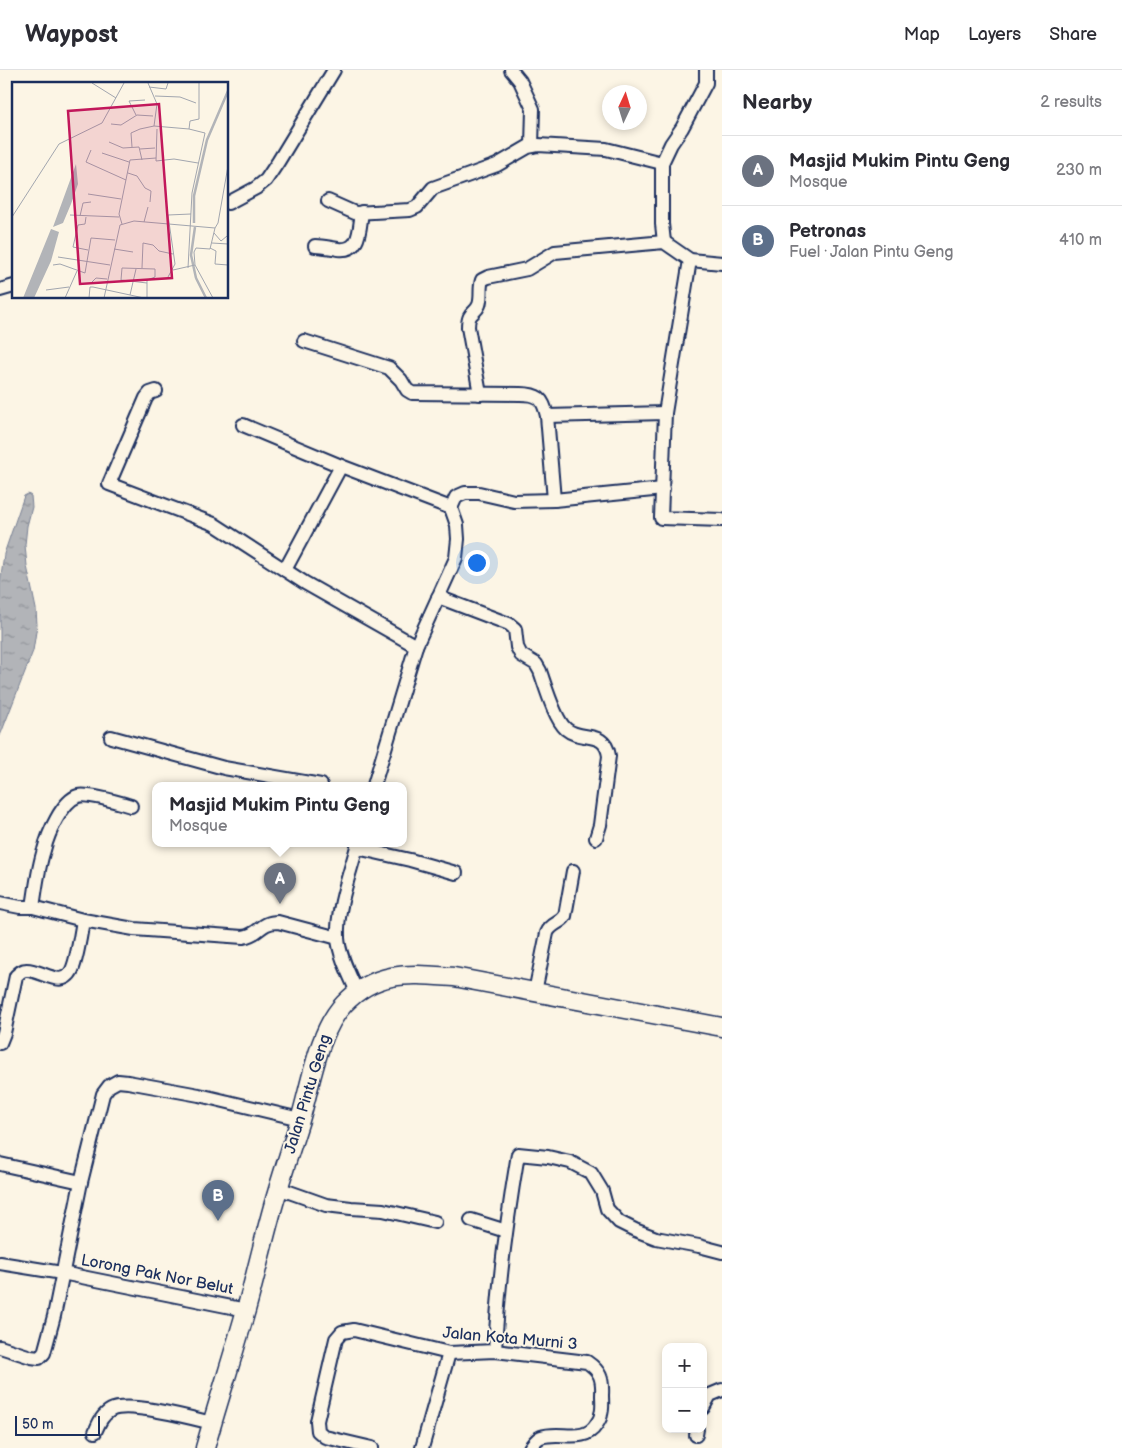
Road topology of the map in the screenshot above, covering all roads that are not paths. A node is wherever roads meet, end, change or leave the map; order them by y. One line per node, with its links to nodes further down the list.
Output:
1 (334, 70): 7 (street)
2 (511, 70): 4 (street)
3 (706, 70): 5 (street)
4 (532, 146): 5 (street); 8 (street)
5 (662, 163): 9 (street)
6 (328, 201): 8 (street)
7 (229, 202)
8 (362, 212): 10 (street)
9 (664, 242): 11 (street); 15 (street)
10 (315, 246)
11 (690, 260): 12 (street); 16 (street)
12 (722, 263)
13 (304, 340): 15 (street)
14 (156, 391): 24 (street)
15 (480, 394): 17 (street)
16 (665, 413): 17 (street); 20 (street)
17 (547, 416): 21 (street)
18 (243, 425): 19 (street)
19 (341, 466): 22 (street); 24 (street)
20 (663, 489): 21 (street); 23 (street)
21 (554, 500): 22 (street)
22 (451, 508): 25 (street)
23 (722, 520)
24 (286, 570): 26 (street)
25 (438, 597): 26 (street); 31 (street)
26 (416, 646): 29 (street)
27 (111, 737): 28 (street)
28 (304, 782)
29 (375, 782)
30 (132, 806): 37 (street)
31 (596, 838)
32 (357, 847): 39 (street)
33 (361, 847): 35 (street)
34 (573, 871): 41 (street)
35 (456, 873)
36 (0, 903): 37 (street)
37 (33, 907): 38 (street)
38 (84, 920): 39 (street); 43 (street)
39 (338, 938): 40 (street)
40 (357, 992): 41 (main road, Jalan Pintu Geng); 44 (main road, Jalan Pintu Geng)
41 (535, 992): 42 (main road, Jalan Pintu Geng)
42 (722, 1027)
43 (0, 1043)
44 (300, 1118): 46 (street, Lorong Pak Nor Belut); 47 (main road, Jalan Pintu Geng)
45 (0, 1164): 46 (street)
46 (81, 1182): 53 (street, Lorong Pak Nor Belut)
47 (278, 1188): 49 (street); 54 (main road, Jalan Pintu Geng)
48 (471, 1220): 50 (street)
49 (435, 1222)
50 (506, 1231): 51 (street); 56 (street)
51 (722, 1252)
52 (0, 1263): 53 (street, Lorong Pak Nor Belut)
53 (62, 1273): 54 (street, Lorong Pak Nor Belut); 55 (street, Lorong Pak Nor Belut)
54 (246, 1310): 60 (main road, Jalan Pintu Geng)
55 (0, 1347)
56 (495, 1351): 57 (street, Jalan Kota Murni 3); 65 (street, Jalan Kota Murni 3)
57 (449, 1353): 63 (street, Jalan Kota Murni 3); 64 (street)
58 (722, 1390): 59 (street)
59 (707, 1401)
60 (212, 1423): 61 (street); 62 (main road, Jalan Pintu Geng)
61 (95, 1432)
62 (205, 1448)
63 (372, 1448)
64 (422, 1448)
65 (530, 1448)

